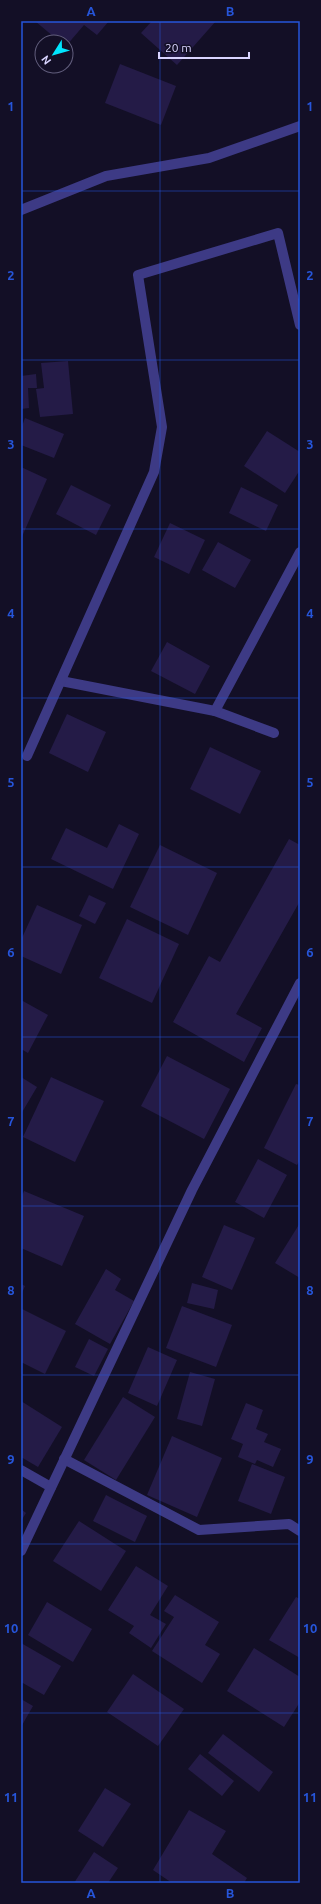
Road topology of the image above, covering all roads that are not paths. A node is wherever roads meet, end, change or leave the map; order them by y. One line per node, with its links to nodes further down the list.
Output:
1 (300, 126): 2 (street)
2 (21, 210)
3 (300, 325): 5 (street)
4 (300, 552): 6 (street)
5 (60, 681): 6 (street); 8 (street)
6 (215, 711): 7 (street)
7 (274, 733)
8 (27, 756)
9 (300, 983): 10 (street)
10 (64, 1459): 12 (street); 13 (street)
11 (21, 1470): 12 (street)
12 (50, 1487): 14 (street)
13 (300, 1531)
14 (21, 1551)

